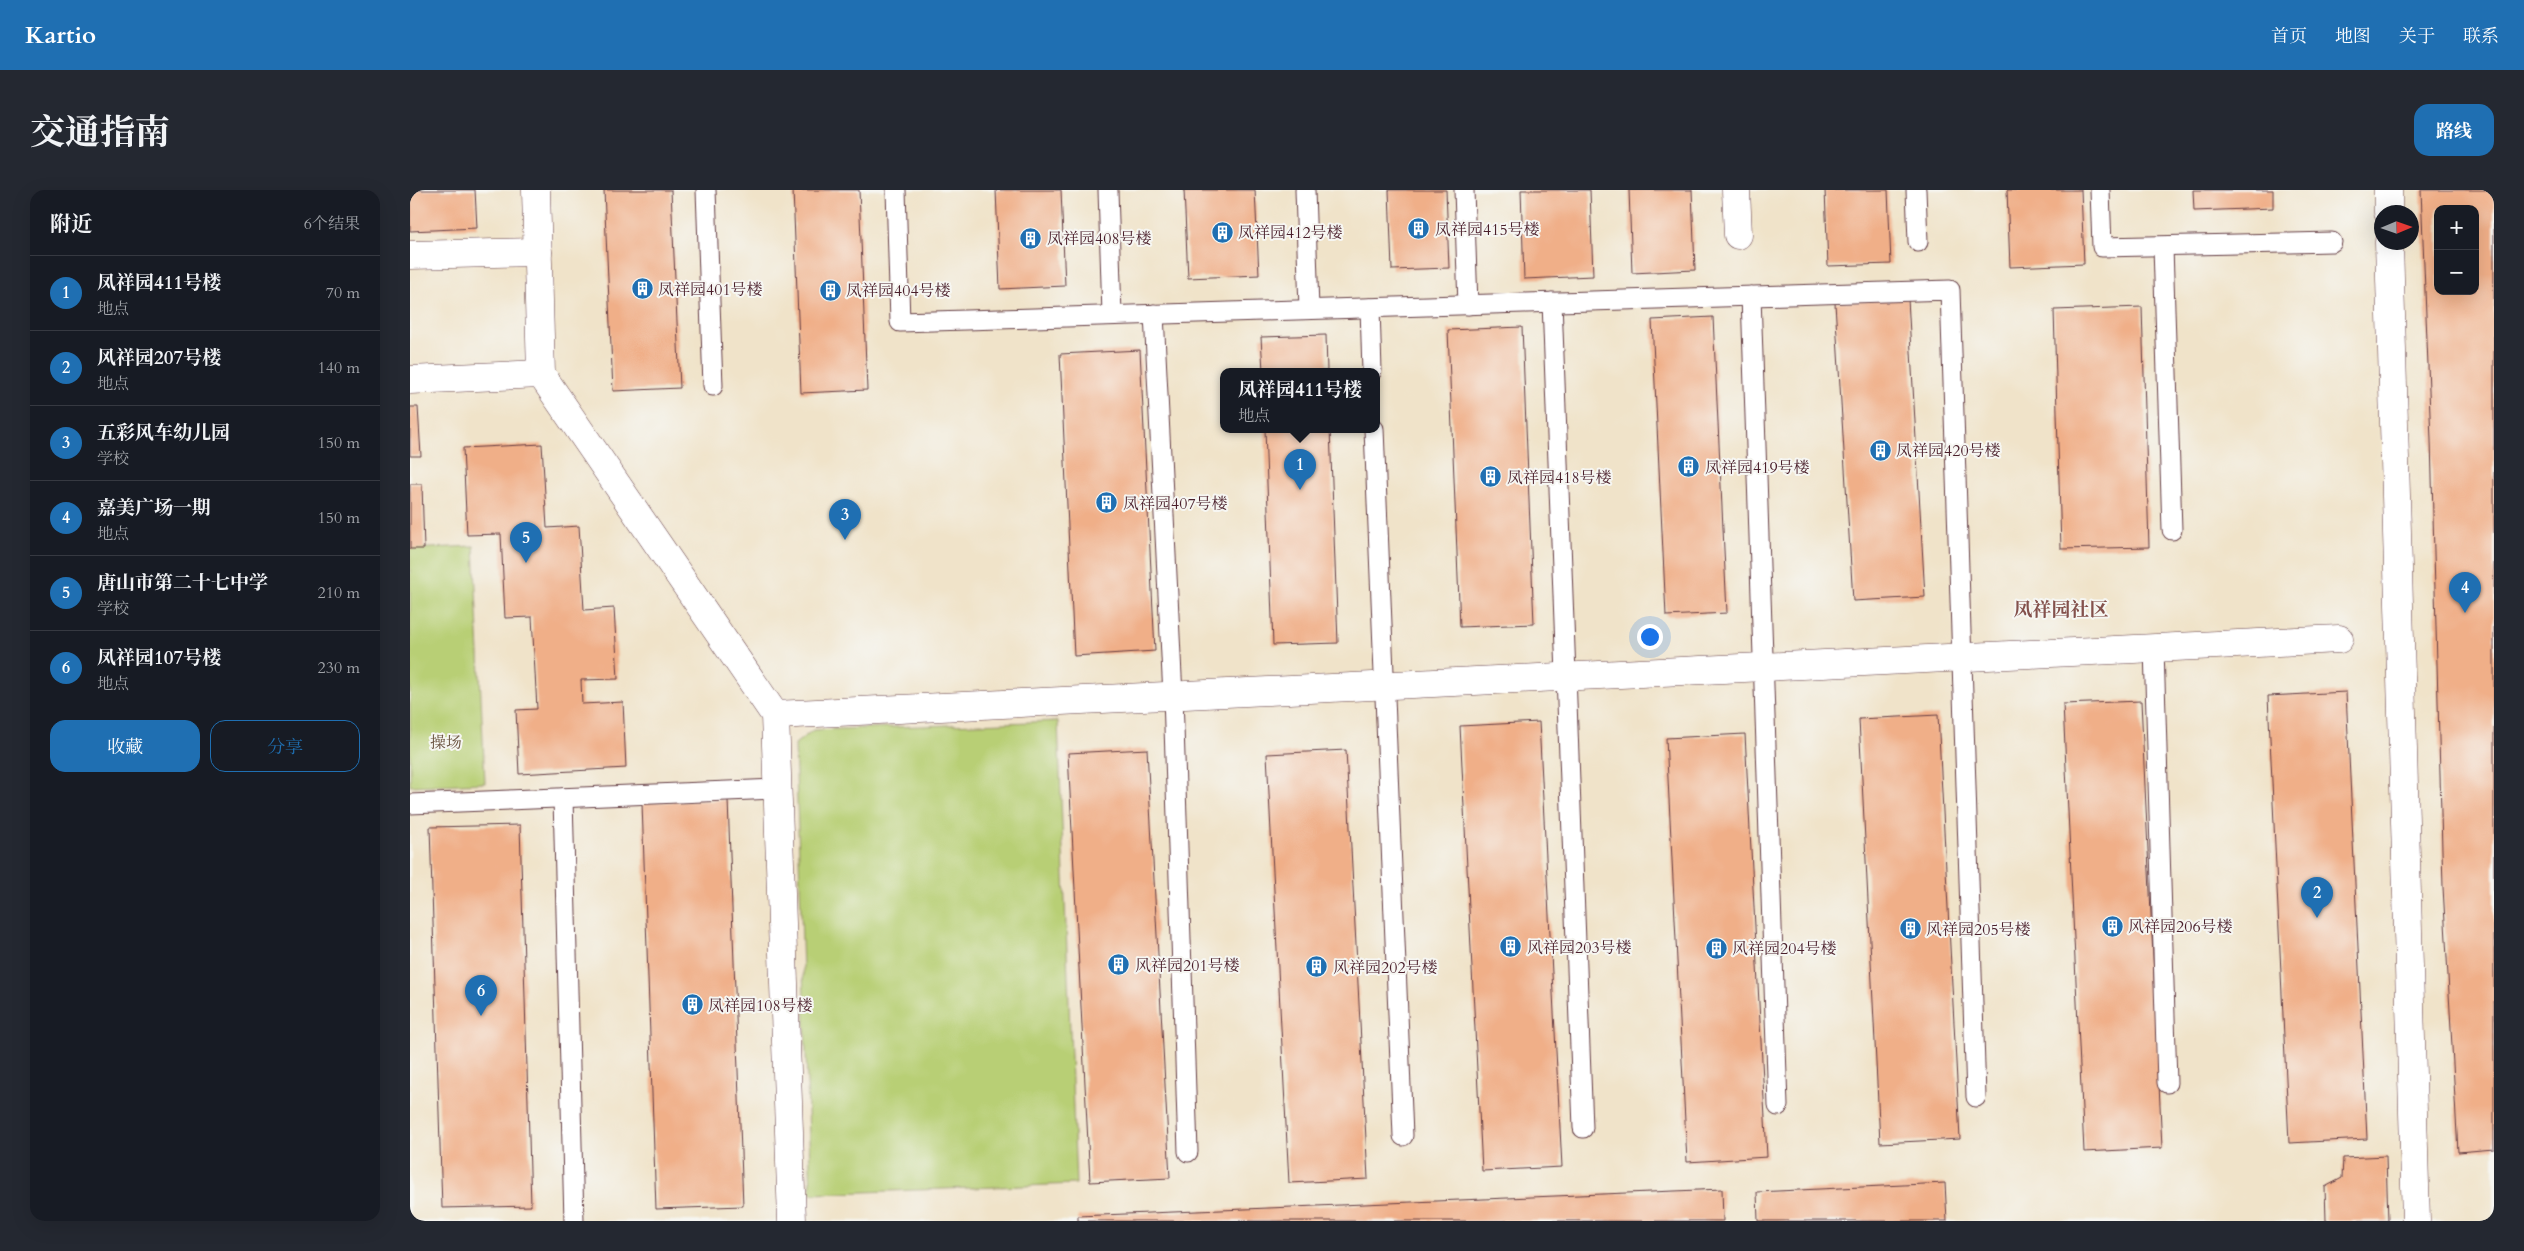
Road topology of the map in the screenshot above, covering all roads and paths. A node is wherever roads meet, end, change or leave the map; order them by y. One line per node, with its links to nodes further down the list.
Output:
1 (536, 190): 17 (street)
2 (706, 190): 29 (lane)
3 (896, 190): 25 (lane)
4 (1108, 190): 25 (lane)
5 (1305, 190): 23 (lane)
6 (1464, 190): 21 (lane)
7 (1736, 190): 12 (street)
8 (1916, 190): 13 (lane)
9 (2100, 190): 15 (lane)
10 (2388, 190): 11 (street)
11 (2388, 205)
12 (1738, 235)
13 (1918, 242)
14 (2332, 242): 15 (lane)
15 (2163, 246): 31 (lane)
16 (2389, 250): 51 (street)
17 (538, 252): 18 (street); 27 (street)
18 (410, 256)
19 (1751, 296): 20 (lane); 34 (lane); 35 (lane)
20 (1552, 302): 21 (lane); 36 (lane)
21 (1468, 305): 22 (lane)
22 (1370, 308): 23 (lane); 26 (lane)
23 (1309, 310): 24 (lane)
24 (1154, 314): 25 (lane); 38 (lane)
25 (1112, 316)
26 (1372, 368)
27 (541, 374): 28 (street); 39 (street)
28 (410, 380)
29 (713, 386)
30 (1374, 433): 37 (lane)
31 (2172, 530)
32 (2339, 639): 33 (street)
33 (2154, 648): 34 (street); 43 (lane)
34 (1960, 657): 35 (street); 44 (lane)
35 (1762, 667): 36 (street); 45 (lane)
36 (1565, 676): 37 (street); 46 (lane)
37 (1384, 686): 38 (street); 47 (lane)
38 (1173, 696): 39 (street); 48 (lane)
39 (775, 715): 40 (street)
40 (778, 789): 41 (lane); 50 (street)
41 (563, 798): 42 (lane); 49 (lane)
42 (410, 804)
43 (2167, 1083)
44 (1976, 1097)
45 (1778, 1106)
46 (1583, 1128)
47 (1403, 1136)
48 (1188, 1152)
49 (574, 1221)
50 (792, 1221)
51 (2416, 1221)

